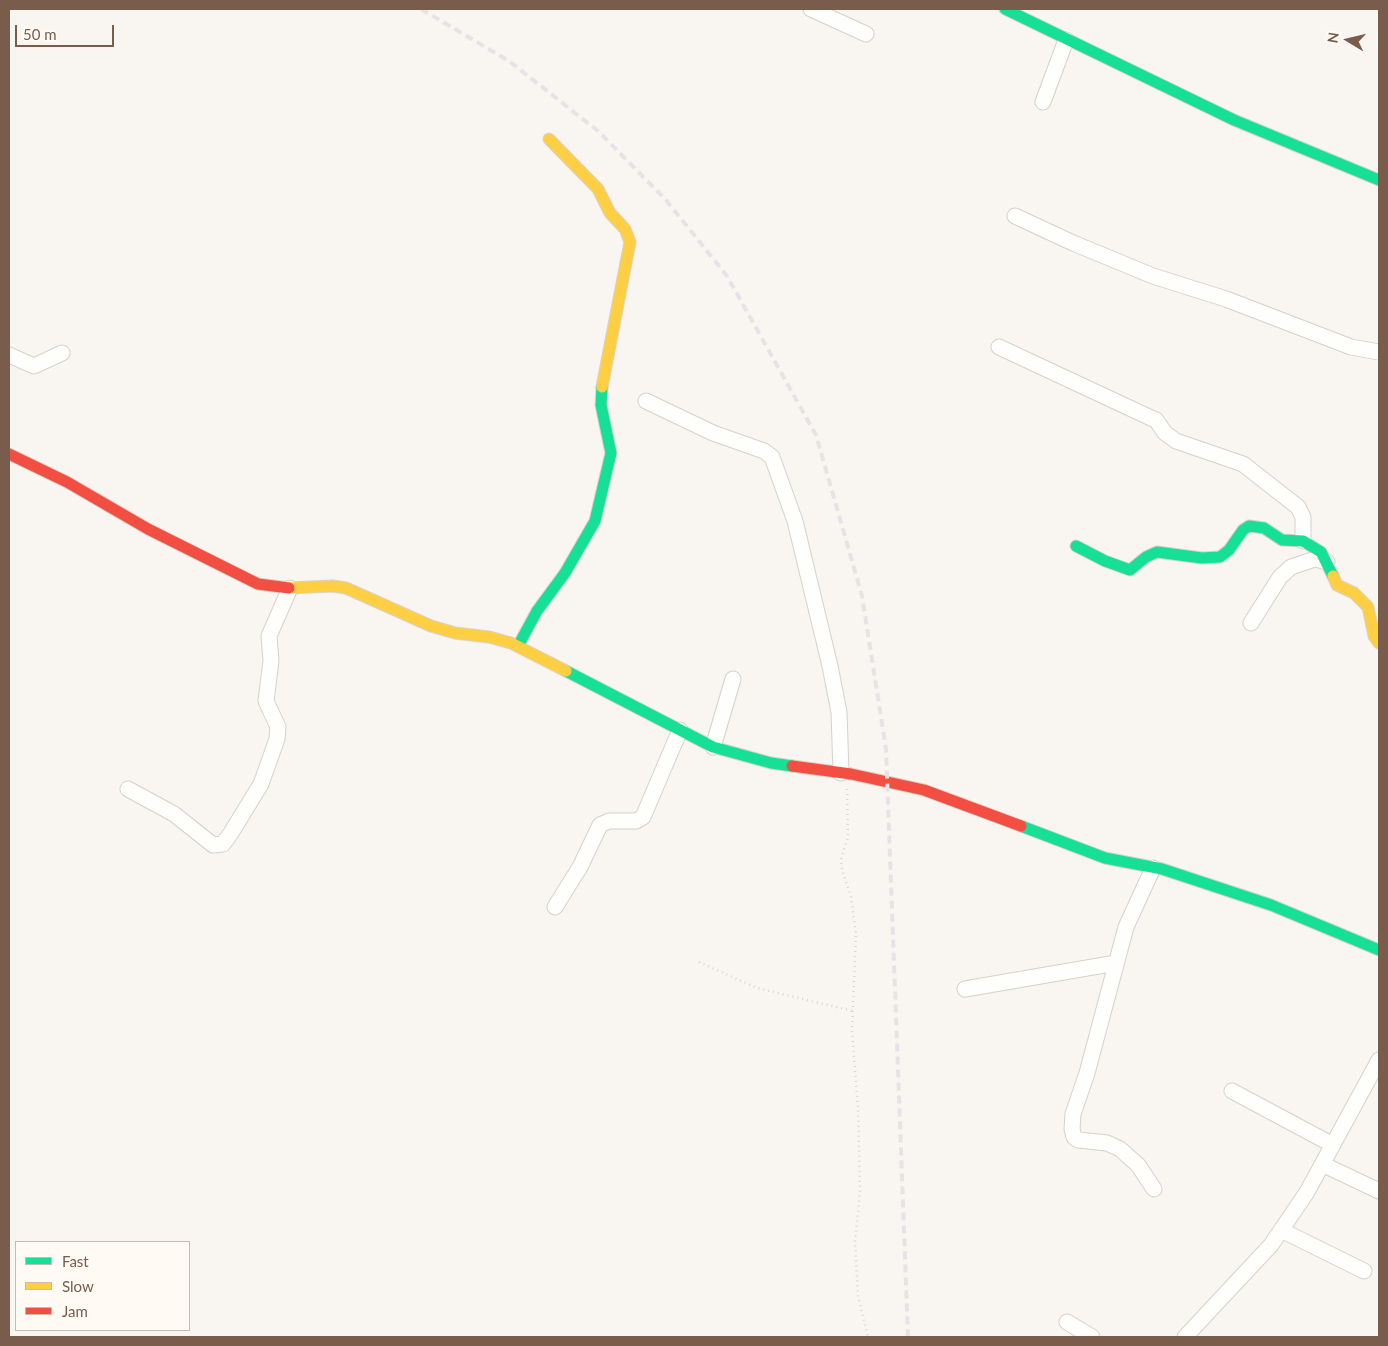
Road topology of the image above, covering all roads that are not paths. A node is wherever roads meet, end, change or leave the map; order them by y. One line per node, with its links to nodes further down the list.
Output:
1 (811, 9): 3 (street)
2 (1014, 11): 4 (street)
3 (866, 34)
4 (1066, 40): 5 (street); 7 (street)
5 (1043, 102)
6 (549, 139): 21 (street)
7 (1379, 180)
8 (1015, 216): 10 (street)
9 (999, 347): 15 (street)
10 (1379, 352)
11 (62, 353): 12 (street)
12 (9, 355)
13 (646, 401): 25 (street)
14 (9, 454): 18 (street)
15 (1303, 542): 16 (street); 17 (street)
16 (1076, 546)
17 (1327, 562): 19 (street); 20 (street)
18 (290, 588): 21 (street); 26 (street)
19 (1251, 624)
20 (1379, 643)
21 (518, 646): 23 (street)
22 (733, 679): 24 (street)
23 (680, 730): 24 (street); 28 (street)
24 (713, 746): 25 (street)
25 (843, 774): 27 (street)
26 (128, 789)
27 (1153, 868): 29 (street); 30 (street)
28 (555, 908)
29 (1379, 950)
30 (1116, 963): 31 (street); 36 (street)
31 (965, 990)
32 (1379, 1060): 34 (street)
33 (1232, 1091): 34 (street)
34 (1333, 1145): 35 (street)
35 (1322, 1164): 37 (street); 38 (street)
36 (1154, 1189)
37 (1379, 1191)
38 (1281, 1230): 39 (street); 42 (street)
39 (1364, 1272)
40 (1067, 1322): 41 (street)
41 (1092, 1337)
42 (1185, 1337)

